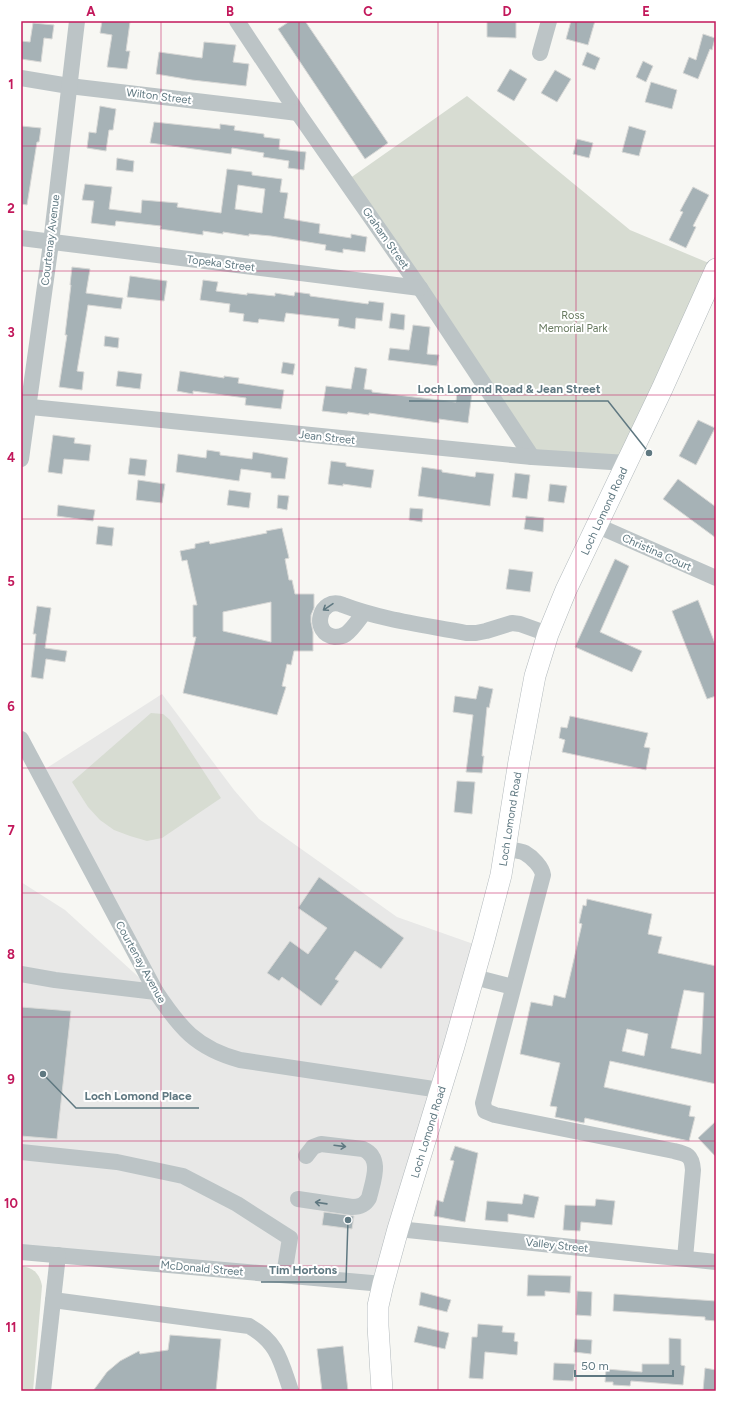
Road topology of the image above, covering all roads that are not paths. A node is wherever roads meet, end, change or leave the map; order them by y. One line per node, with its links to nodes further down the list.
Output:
1 (77, 21): 6 (street, Courtenay Avenue)
2 (237, 21): 7 (street, Graham Street)
3 (549, 21): 4 (street)
4 (540, 53)
5 (21, 78): 6 (street, Wilton Street)
6 (69, 86): 7 (street, Wilton Street); 9 (street, Courtenay Avenue)
7 (298, 113): 11 (street, Graham Street)
8 (21, 238): 9 (street, Topeka Street)
9 (51, 243): 11 (street, Topeka Street); 12 (street, Courtenay Avenue)
10 (716, 269): 15 (main road, Loch Lomond Road)
11 (420, 288): 13 (street, Graham Street)
12 (24, 407): 13 (street, Jean Street); 14 (street, Courtenay Avenue)
13 (532, 457): 15 (street, Jean Street)
14 (21, 458)
15 (627, 463): 16 (main road, Loch Lomond Road)
16 (598, 526): 17 (street, Christina Court); 19 (main road, Loch Lomond Road)
17 (716, 578)
18 (364, 613): 19 (street)
19 (548, 634): 21 (main road, Loch Lomond Road)
20 (21, 740): 25 (street, Courtenay Avenue)
21 (505, 848): 23 (main road, Loch Lomond Road); 24 (street)
22 (21, 974): 25 (street)
23 (474, 977): 24 (street); 26 (main road, Loch Lomond Road)
24 (513, 987): 33 (street)
25 (156, 992): 26 (street, Courtenay Avenue)
26 (440, 1090): 30 (main road, Loch Lomond Road)
27 (21, 1152): 35 (street)
28 (306, 1156): 29 (street, one-way to 29)
29 (298, 1199)
30 (398, 1229): 33 (street, Valley Street); 36 (main road, Loch Lomond Road)
31 (21, 1252): 32 (street, McDonald Street)
32 (58, 1255): 35 (street, McDonald Street); 37 (street)
33 (685, 1258): 34 (street, Valley Street)
34 (716, 1262)
35 (284, 1275): 36 (street, McDonald Street)
36 (383, 1284): 40 (main road, Loch Lomond Road)
37 (53, 1300): 38 (street); 39 (street)
38 (43, 1391)
39 (291, 1391)
40 (382, 1391)

